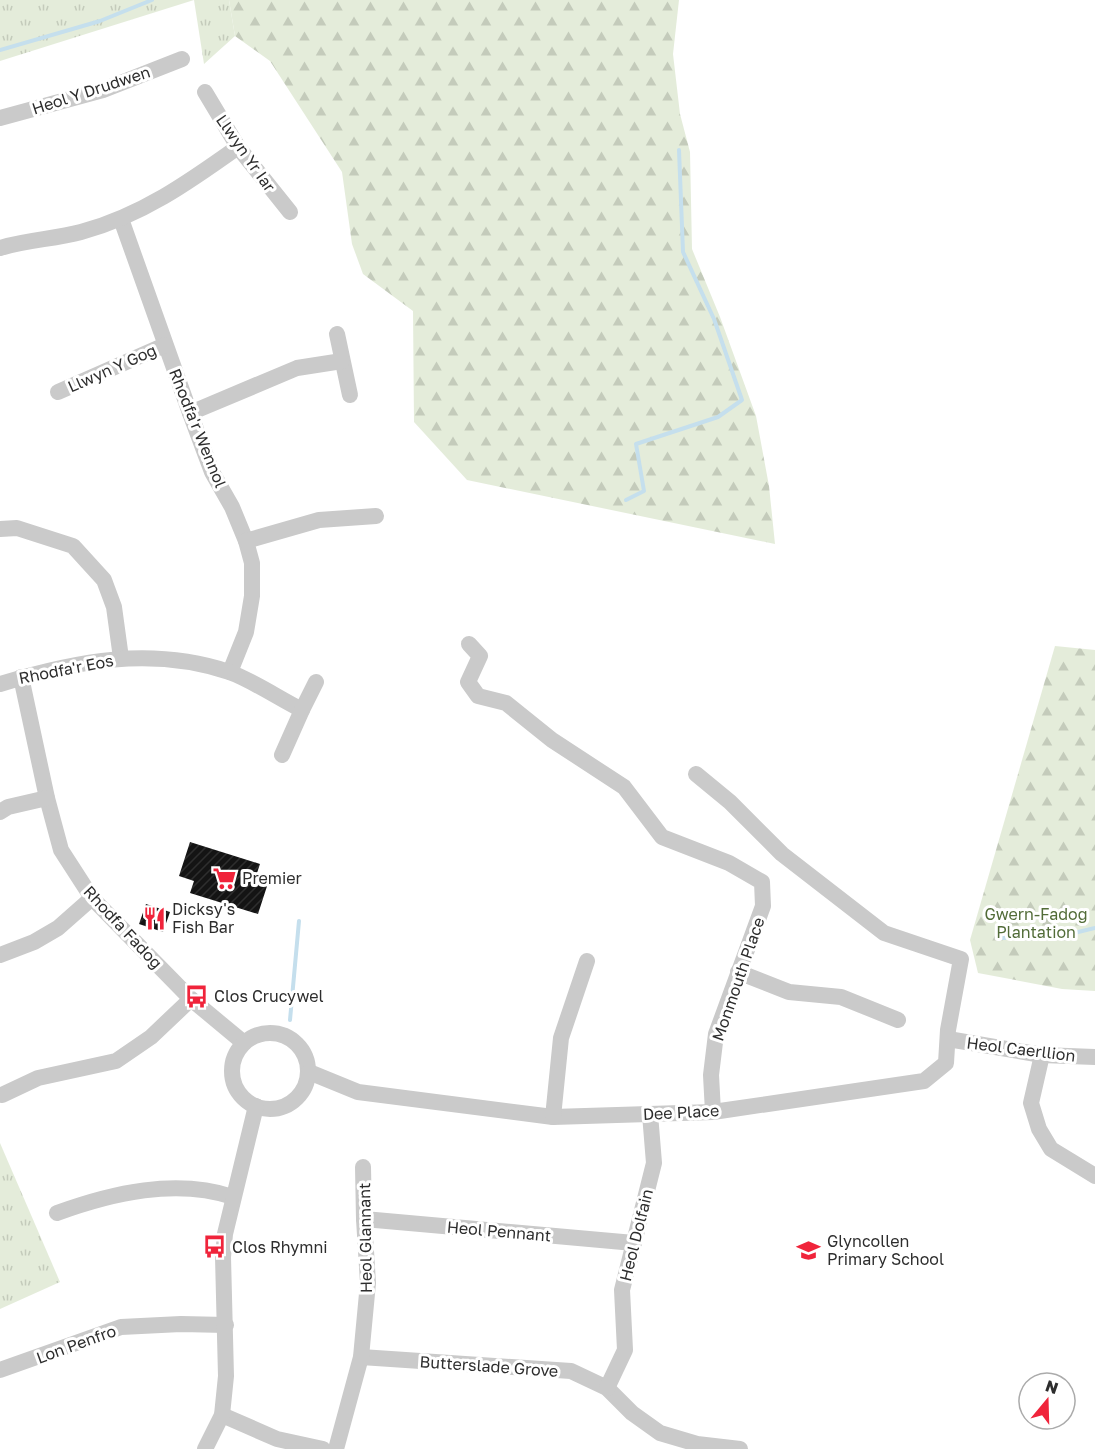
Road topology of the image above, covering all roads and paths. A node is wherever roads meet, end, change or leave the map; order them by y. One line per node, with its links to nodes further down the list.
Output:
1 (182, 59): 3 (street, Heol Y Drudwen)
2 (205, 92): 4 (street, Llwyn Yr Iar)
3 (0, 118)
4 (238, 147): 5 (street, Llwyn Yr Iar); 6 (street)
5 (290, 212)
6 (121, 219): 7 (street); 9 (street, Rhodfa'r Wennol)
7 (0, 248)
8 (337, 334): 10 (street)
9 (165, 345): 11 (street, Llwyn Y Gog); 13 (street, Rhodfa'r Wennol)
10 (342, 361): 12 (street); 13 (street)
11 (58, 392)
12 (350, 394)
13 (190, 414): 16 (street, Rhodfa'r Wennol)
14 (376, 516): 16 (street)
15 (0, 529): 18 (street)
16 (246, 541): 19 (street, Rhodfa'r Wennol)
17 (469, 644): 31 (street, Monmouth Place)
18 (121, 658): 19 (street, Rhodfa'r Eos); 20 (street, Rhodfa'r Eos)
19 (230, 672): 23 (street, Rhodfa'r Eos)
20 (21, 677): 22 (street, Rhodfa'r Eos); 26 (street, Rhodfa Fadog)
21 (316, 682): 23 (street)
22 (0, 684)
23 (302, 710): 24 (street)
24 (282, 755)
25 (696, 774): 34 (street, Dee Place)
26 (46, 798): 27 (street); 28 (street, Rhodfa Fadog)
27 (0, 812)
28 (92, 898): 29 (street); 32 (street, Rhodfa Fadog)
29 (0, 955)
30 (587, 961): 43 (street)
31 (738, 972): 33 (street); 41 (street, Monmouth Place)
32 (191, 999): 35 (street, Rhodfa Fadog); 39 (street)
33 (898, 1020)
34 (948, 1039): 36 (street, Heol Caerllion); 41 (street, Dee Place)
35 (244, 1043): 38 (street); 40 (street)
36 (1042, 1055): 37 (street, Heol Caerllion); 45 (street)
37 (1095, 1057)
38 (309, 1072): 40 (street); 43 (street, Dee Place)
39 (2, 1095)
40 (256, 1106): 46 (street)
41 (713, 1112): 42 (street, Dee Place)
42 (650, 1114): 43 (street, Dee Place); 49 (street, Heol Dolfain)
43 (553, 1117)
44 (363, 1167): 48 (street, Heol Glannant)
45 (1095, 1176)
46 (233, 1197): 47 (street); 50 (street)
47 (57, 1213)
48 (363, 1219): 49 (street, Heol Pennant); 51 (street, Heol Glannant)
49 (634, 1243): 53 (street, Heol Dolfain)
50 (226, 1325): 52 (street, Lon Penfro); 54 (street)
51 (361, 1357): 53 (street, Butterslade Grove); 57 (street, Heol Glannant)
52 (0, 1370)
53 (607, 1388): 58 (street, Butterslade Grove)
54 (222, 1415): 55 (street); 56 (street)
55 (205, 1449)
56 (323, 1449)
57 (336, 1449)
58 (740, 1449)

